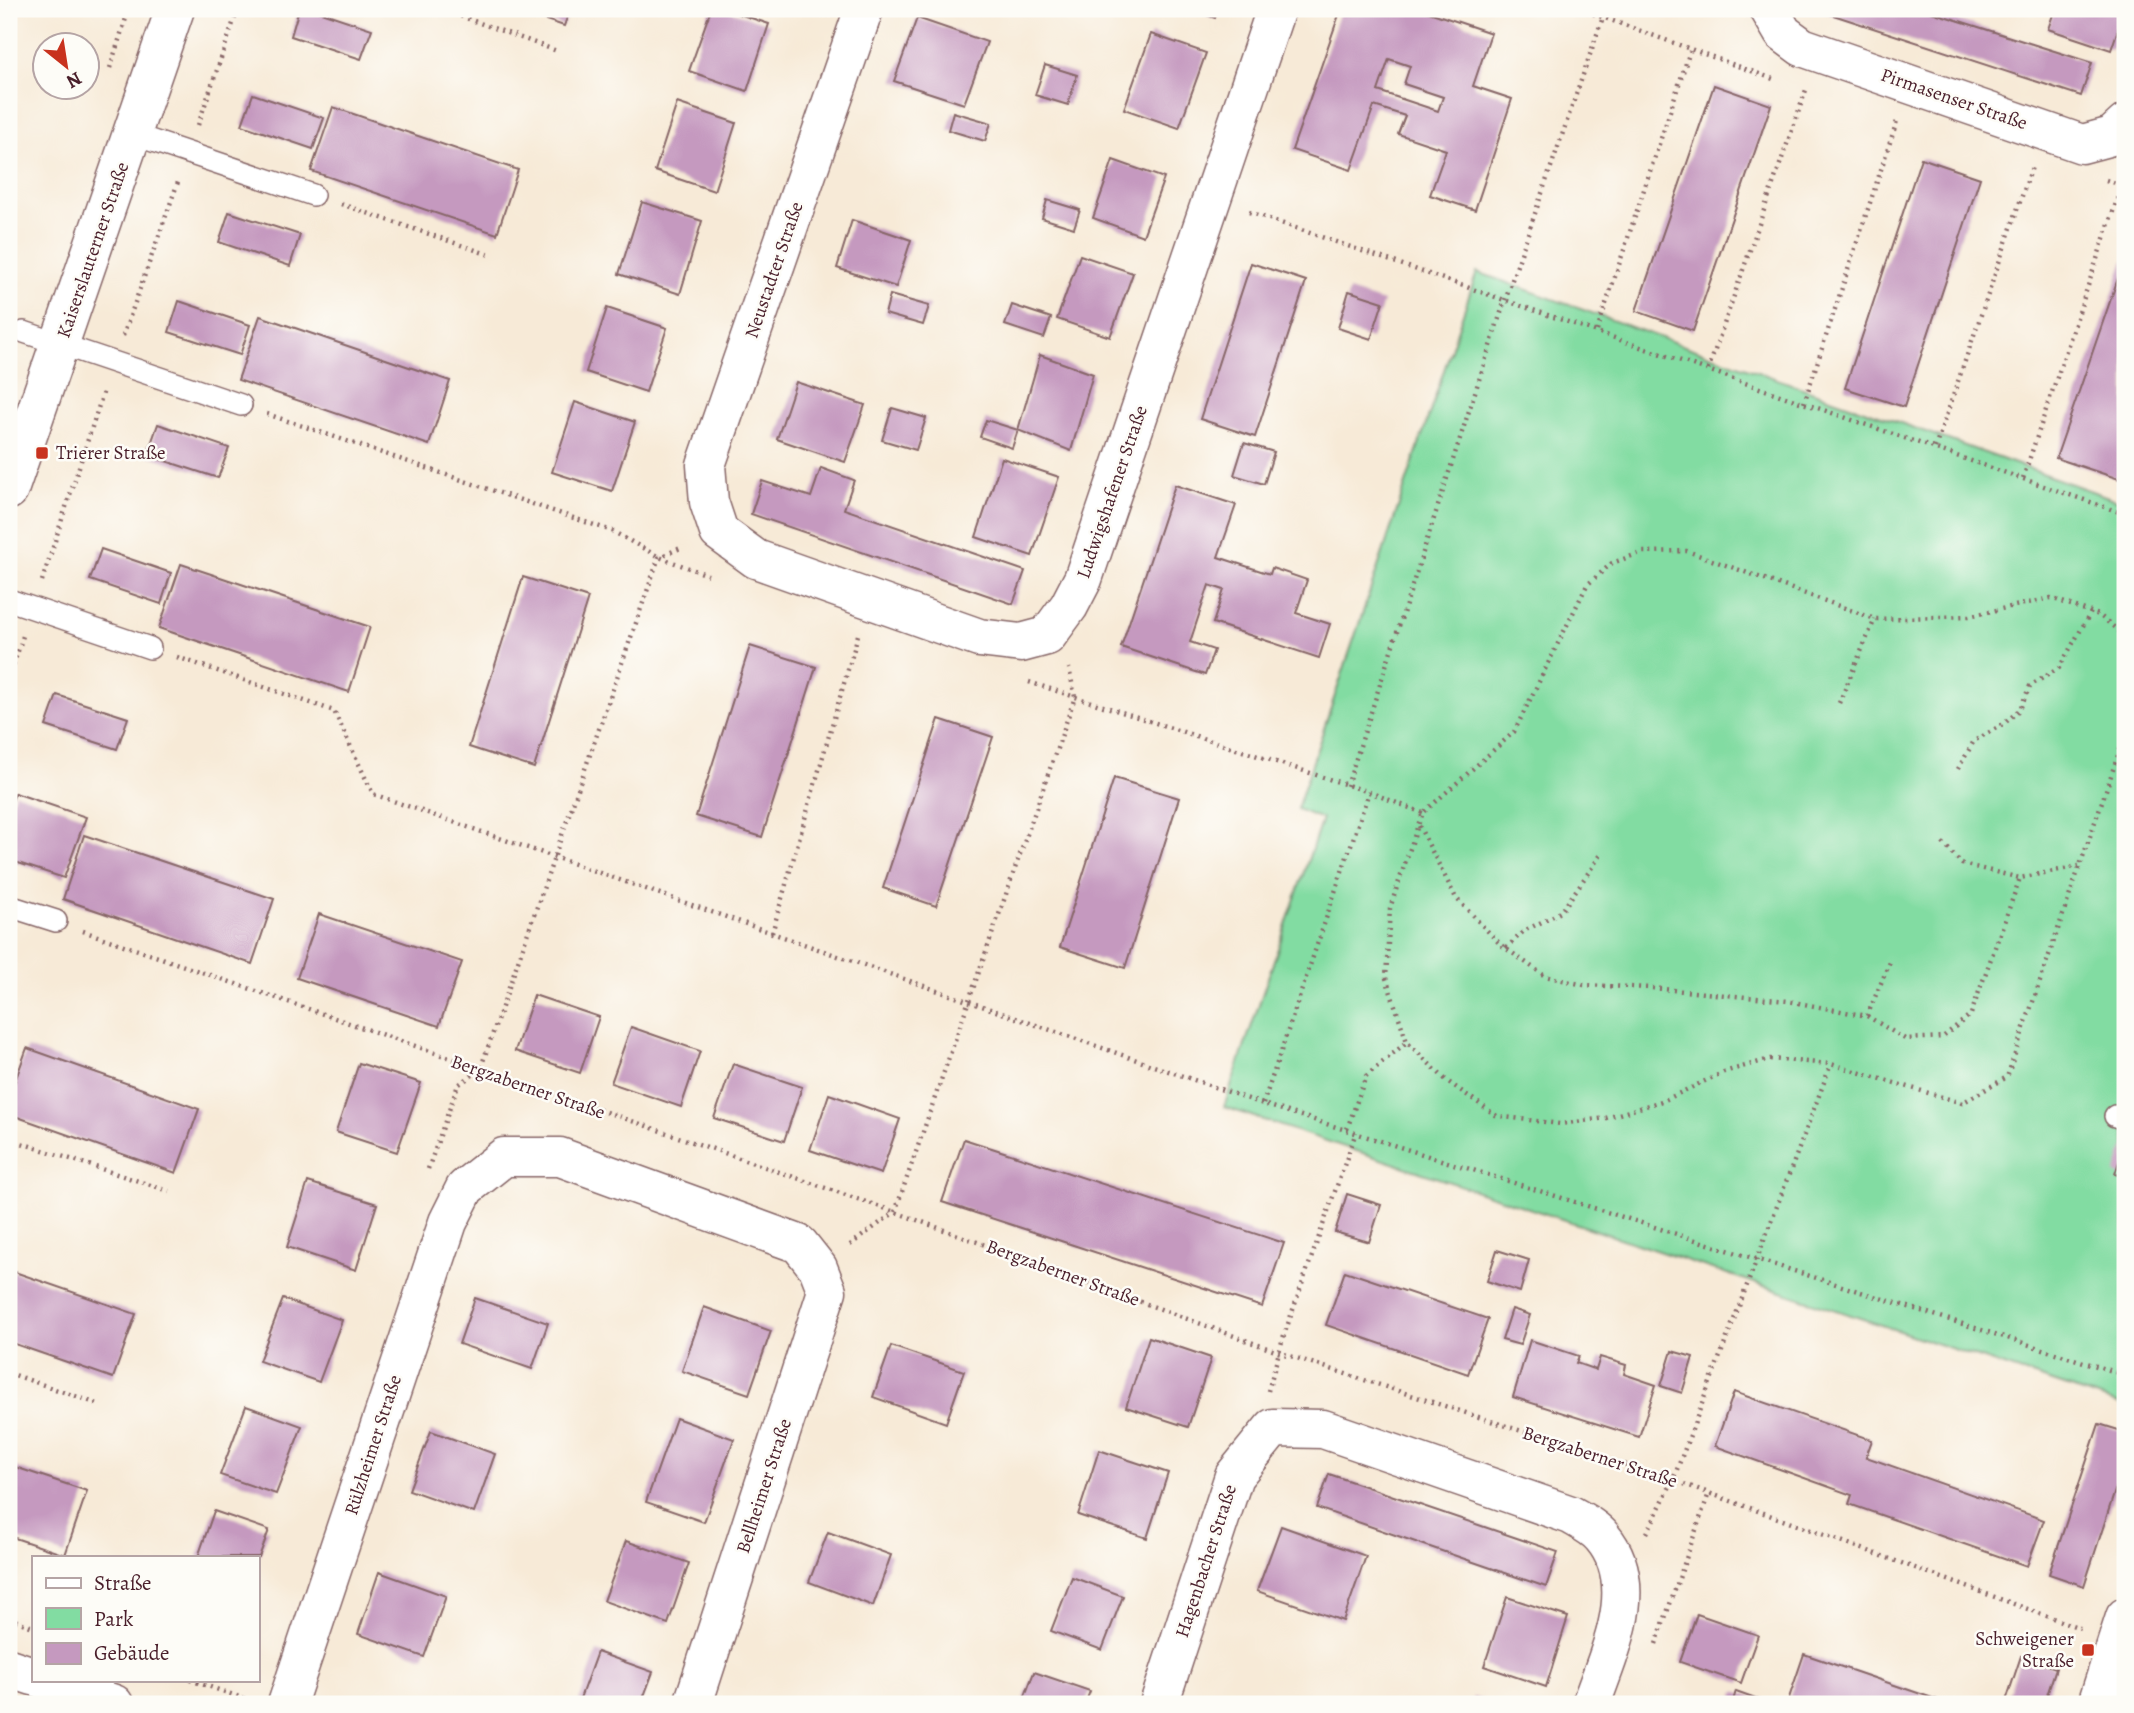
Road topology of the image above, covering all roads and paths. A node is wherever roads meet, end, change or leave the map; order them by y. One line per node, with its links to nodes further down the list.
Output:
1 (175, 9): 12 (street, Kaiserslauterner Straße)
2 (441, 9): 7 (path)
3 (864, 9): 28 (street, Neustadter Straße)
4 (1276, 9): 15 (street, Ludwigshafener Straße)
5 (1603, 17): 17 (path)
6 (1776, 21): 11 (street, Pirmasenser Straße)
7 (557, 51)
8 (1690, 51): 18 (path)
9 (1806, 90): 21 (path)
10 (1898, 116): 22 (path)
11 (2119, 130): 25 (path)
12 (132, 134): 14 (lane); 20 (street, Kaiserslauterner Straße)
13 (2035, 160): 24 (path)
14 (313, 195): 16 (path)
15 (1212, 199): 17 (path); 35 (street, Ludwigshafener Straße)
16 (490, 255)
17 (1505, 300): 18 (path); 43 (path)
18 (1597, 331): 21 (path)
19 (24, 332): 20 (lane)
20 (61, 345): 23 (lane); 26 (street, Kaiserslauterner Straße)
21 (1708, 370): 22 (path)
22 (1804, 403): 24 (path)
23 (241, 405): 29 (path)
24 (1934, 448): 25 (path)
25 (2023, 479): 27 (path)
26 (10, 480)
27 (2125, 514)
28 (719, 532): 29 (path); 35 (street)
29 (659, 557): 30 (path); 49 (path)
30 (709, 576)
31 (9, 600): 37 (lane)
32 (2091, 612): 33 (path); 36 (path); 42 (path)
33 (1875, 619): 40 (path); 45 (path)
34 (872, 635): 54 (path)
35 (1047, 636): 39 (path)
36 (2125, 636)
37 (150, 648): 49 (path)
38 (1024, 681): 39 (path)
39 (1075, 697): 43 (path); 57 (path)
40 (1839, 703)
41 (2125, 735): 50 (path)
42 (1958, 769)
43 (1346, 786): 44 (path)
44 (1369, 792): 45 (path); 62 (path)
45 (1423, 813): 46 (path)
46 (1419, 825): 55 (path); 59 (path)
47 (1943, 842): 51 (path)
48 (1602, 853): 55 (path)
49 (552, 856): 54 (path); 61 (path)
50 (2080, 866): 51 (path); 60 (path)
51 (2020, 878): 58 (path)
52 (9, 906): 53 (lane)
53 (56, 921): 61 (path, Bergzaberner Straße)
54 (772, 933): 57 (path)
55 (1506, 948): 58 (path)
56 (1891, 962): 58 (path)
57 (970, 1002): 62 (path); 68 (path)
58 (1867, 1016)
59 (1407, 1042): 60 (path); 63 (path)
60 (1831, 1064): 69 (path)
61 (480, 1070): 66 (path); 68 (path, Bergzaberner Straße)
62 (1263, 1104): 63 (path)
63 (1347, 1129): 64 (path)
64 (1356, 1132): 69 (path); 71 (path)
65 (9, 1139): 67 (path)
66 (465, 1188): 70 (street); 88 (street, Rülzheimer Straße)
67 (169, 1191)
68 (895, 1212): 70 (path); 71 (path, Bergzaberner Straße)
69 (1757, 1258): 73 (path); 75 (path)
70 (818, 1268): 89 (street, Bellheimer Straße)
71 (1278, 1352): 75 (path, Bergzaberner Straße)
72 (9, 1373): 74 (path)
73 (2125, 1375)
74 (101, 1405)
75 (1673, 1480): 76 (path, Bergzaberner Straße); 77 (path)
76 (1709, 1493): 80 (path, Bergzaberner Straße); 81 (path)
77 (1623, 1581): 90 (street, Hagenbacher Straße); 91 (street)
78 (9, 1618): 79 (path)
79 (32, 1626)
80 (2121, 1629): 92 (street)
81 (1653, 1651)
82 (9, 1668): 83 (street)
83 (32, 1676)
84 (49, 1682): 86 (street)
85 (196, 1682): 87 (path)
86 (114, 1704)
87 (262, 1704)
88 (287, 1704)
89 (692, 1704)
90 (1159, 1704)
91 (1591, 1704)
92 (2097, 1704)

